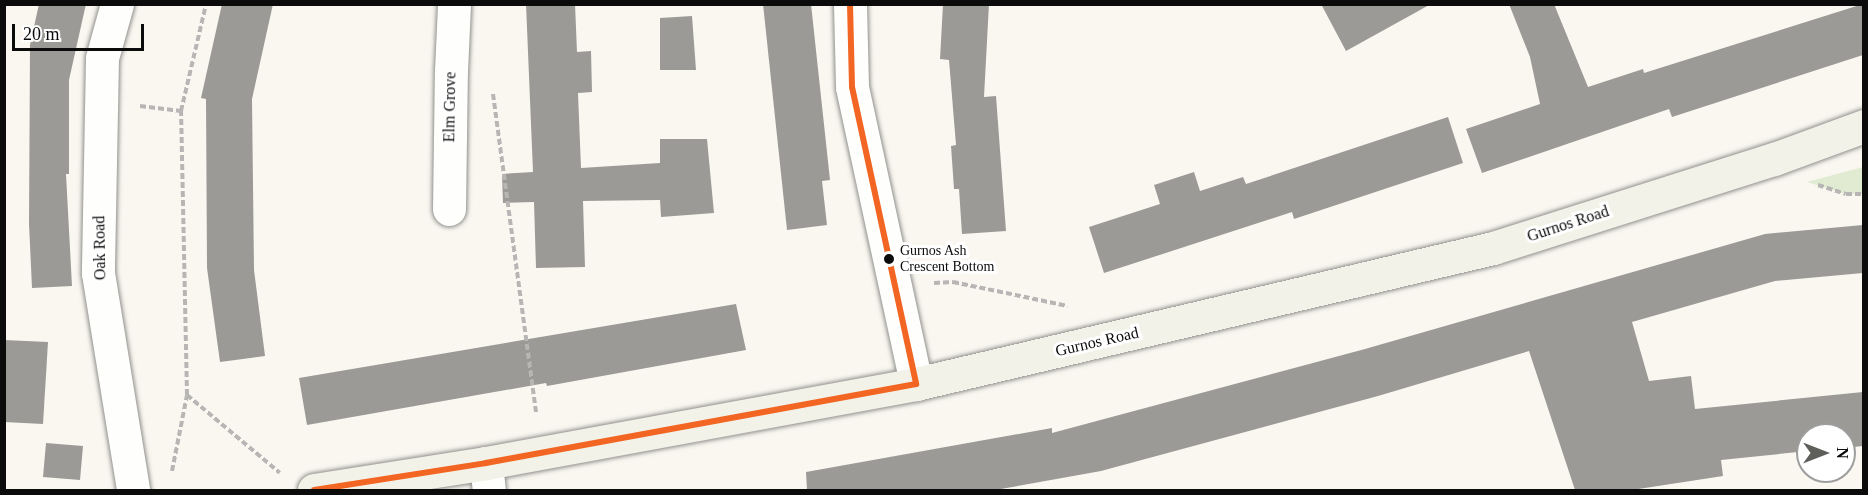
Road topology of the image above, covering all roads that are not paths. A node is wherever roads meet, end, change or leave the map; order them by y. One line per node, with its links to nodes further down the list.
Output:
1 (117, 4): 8 (street, Oak Road)
2 (454, 4): 5 (street, Elm Grove)
3 (850, 4): 6 (street)
4 (1863, 126): 6 (street, Gurnos Road)
5 (449, 209)
6 (916, 384): 7 (street, Gurnos Road)
7 (487, 477): 9 (street, Gurnos Road)
8 (133, 490)
9 (314, 490)

